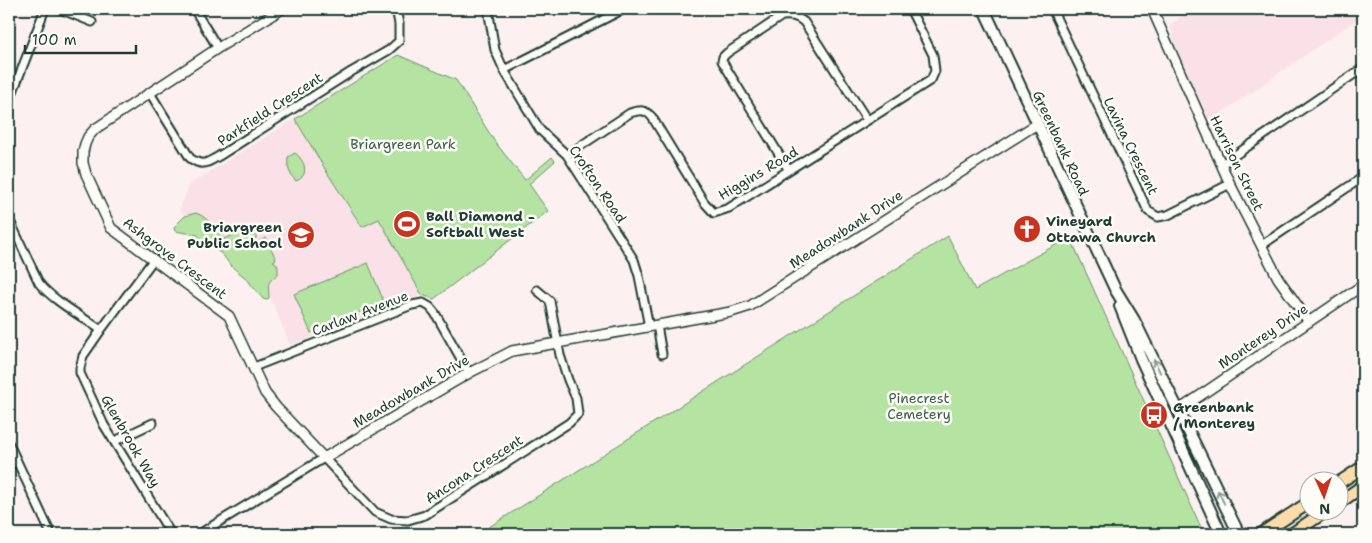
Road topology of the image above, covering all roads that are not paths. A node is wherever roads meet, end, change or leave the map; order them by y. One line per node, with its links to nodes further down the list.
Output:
1 (45, 9): 17 (street)
2 (60, 9): 12 (street)
3 (194, 9): 13 (street)
4 (282, 9): 13 (street, Ashgrove Crescent)
5 (396, 9): 16 (street, Parkfield Crescent)
6 (488, 9): 15 (street, Crofton Road)
7 (624, 9): 15 (street)
8 (910, 9): 18 (street, Higgins Road)
9 (984, 9): 19 (main road, Greenbank Road)
10 (1052, 9): 24 (street, Lavina Crescent)
11 (1152, 9): 21 (street, Harrison Street)
12 (92, 22)
13 (218, 48): 16 (street, Ashgrove Crescent)
14 (1363, 68): 21 (street)
15 (504, 70): 20 (street, Crofton Road)
16 (150, 93): 27 (street, Ashgrove Crescent)
17 (9, 102)
18 (867, 120): 22 (street, Higgins Road); 22 (street)
19 (1037, 124): 29 (main road, Greenbank Road); 32 (street, Meadowbank Drive)
20 (567, 156): 22 (street, Higgins Road); 32 (street, Crofton Road)
21 (1222, 164): 24 (street, Harrison Street)
22 (788, 169)
23 (1363, 177): 26 (street)
24 (1230, 184): 26 (street, Harrison Street)
25 (9, 219): 33 (street)
26 (1262, 246): 31 (street, Harrison Street)
27 (154, 260): 33 (street, Glenbrook Way); 36 (street, Ashgrove Crescent)
28 (1363, 285): 31 (street, Monterey Drive)
29 (1115, 289): 38 (main road, Greenbank Road, one-way to 29); 54 (main road, Greenbank Road)
30 (537, 290): 34 (street)
31 (1309, 322): 38 (street, Monterey Drive)
32 (653, 326): 34 (street, Meadowbank Drive); 35 (street)
33 (101, 330): 40 (street, Glenbrook Way)
34 (558, 342): 37 (street, Meadowbank Drive); 42 (street, Ancona Crescent)
35 (662, 354)
36 (254, 367): 37 (street, Carlaw Avenue); 42 (street, Ashgrove Crescent)
37 (469, 373): 42 (street, Meadowbank Drive)
38 (1179, 410): 55 (main road, Greenbank Road, one-way to 38)
39 (153, 423): 40 (street)
40 (115, 441): 52 (street, Glenbrook Way)
41 (9, 444): 43 (street)
42 (324, 458): 53 (street, Meadowbank Drive)
43 (17, 461): 44 (street); 51 (street)
44 (9, 464)
45 (1363, 467): 46 (main road)
46 (1350, 475)
47 (1363, 486): 48 (main road)
48 (1350, 495)
49 (1300, 509): 56 (main road)
50 (1313, 520): 57 (main road)
51 (51, 534)
52 (171, 534)
53 (200, 534)
54 (1221, 534)
55 (1239, 534)
56 (1261, 534)
57 (1292, 534)

